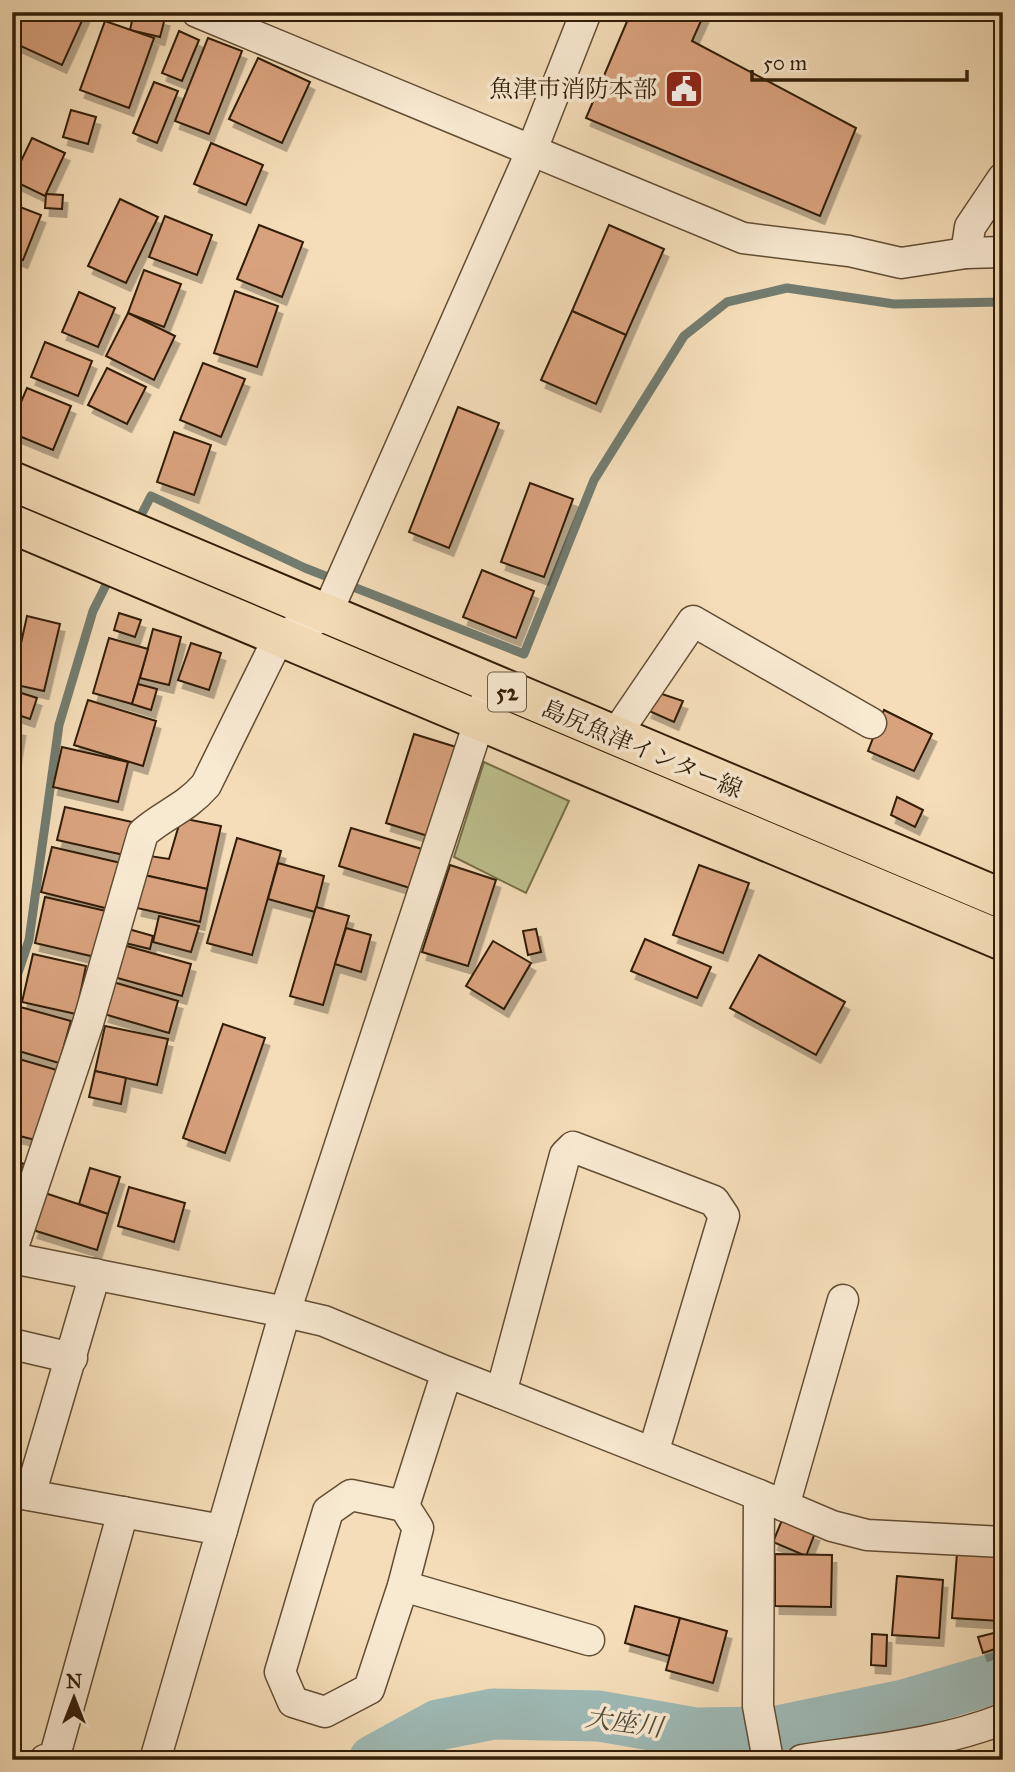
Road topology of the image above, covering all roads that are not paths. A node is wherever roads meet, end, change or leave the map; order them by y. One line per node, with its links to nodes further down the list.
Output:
1 (197, 12): 3 (street)
2 (586, 12): 3 (street)
3 (531, 152): 6 (street); 9 (street)
4 (1003, 178): 6 (street)
5 (1003, 252): 6 (street)
6 (966, 253)
7 (12, 481): 9 (main road, 島尻魚津インター線 / 52)
8 (12, 524): 10 (main road, 島尻魚津インター線 / 52)
9 (326, 615): 10 (street); 11 (main road, 島尻魚津インター線 / 52)
10 (279, 636): 12 (main road, 島尻魚津インター線 / 52); 17 (street)
11 (491, 686): 12 (street); 14 (main road, 島尻魚津インター線 / 52)
12 (478, 722): 16 (main road, 島尻魚津インター線 / 52); 21 (street)
13 (871, 723): 14 (street)
14 (614, 737): 15 (main road, 島尻魚津インター線 / 52)
15 (1003, 899)
16 (1003, 941)
17 (12, 1251)
18 (12, 1258): 19 (street)
19 (95, 1274): 21 (street); 23 (street)
20 (843, 1300): 28 (street)
21 (285, 1312): 24 (street); 31 (street)
22 (12, 1344): 23 (street)
23 (72, 1358): 27 (street)
24 (447, 1372): 25 (street); 29 (street)
25 (501, 1392): 26 (street); 26 (street)
26 (653, 1453): 28 (street)
27 (21, 1494): 30 (street)
28 (771, 1500): 32 (street); 38 (street)
29 (404, 1506): 33 (street); 33 (street)
30 (123, 1512): 31 (street); 36 (street)
31 (222, 1530): 37 (street)
32 (1003, 1542)
33 (403, 1586): 34 (street)
34 (589, 1640)
35 (1003, 1718): 39 (street)
36 (45, 1760)
37 (155, 1760)
38 (768, 1760)
39 (802, 1760)

